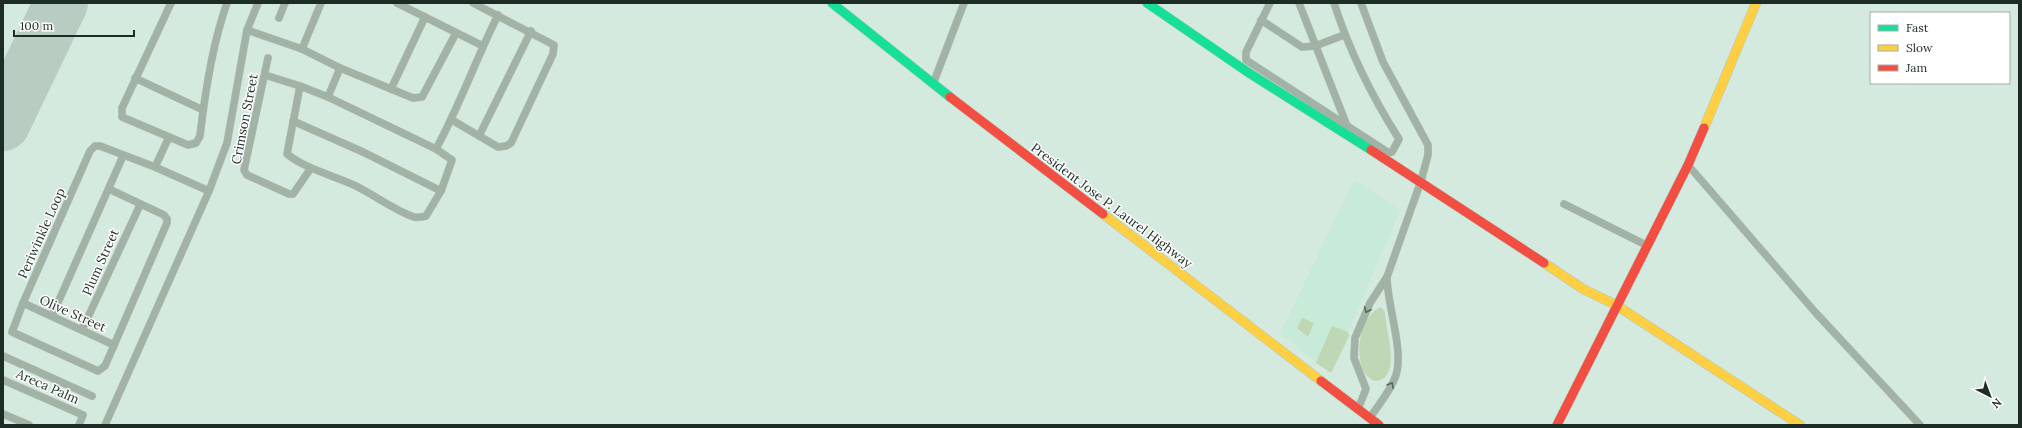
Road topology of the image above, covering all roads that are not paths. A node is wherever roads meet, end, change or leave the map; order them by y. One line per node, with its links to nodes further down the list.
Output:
1 (171, 3): 30 (street)
2 (227, 3): 35 (street)
3 (258, 3): 20 (street)
4 (284, 3): 18 (street)
5 (321, 3): 26 (street)
6 (397, 3): 17 (street)
7 (473, 3): 16 (street)
8 (832, 3): 31 (main road, President Jose P. Laurel Highway)
9 (964, 3): 31 (street)
10 (1147, 3): 46 (main road)
11 (1270, 3): 19 (street)
12 (1299, 3): 25 (street)
13 (1334, 3): 23 (street)
14 (1361, 3): 46 (street)
15 (1756, 3): 43 (main road)
16 (498, 15): 21 (street); 24 (street)
17 (425, 17): 22 (street); 33 (street)
18 (279, 18)
19 (1261, 20): 25 (street); 38 (street)
20 (247, 30): 26 (street); 48 (street)
21 (531, 31): 39 (street); 39 (street)
22 (456, 33): 24 (street); 33 (street)
23 (1344, 35): 25 (street); 38 (street)
24 (483, 46): 36 (street)
25 (1315, 46): 38 (street)
26 (302, 49): 28 (street)
27 (268, 58): 29 (street, Crimson Street)
28 (340, 68): 33 (street); 34 (street)
29 (265, 75): 32 (street); 45 (street, Crimson Street)
30 (135, 78): 35 (street); 40 (street)
31 (933, 84): 62 (main road, President Jose P. Laurel Highway)
32 (300, 86): 34 (street); 37 (street)
33 (391, 89)
34 (328, 97): 41 (street)
35 (203, 110): 40 (street)
36 (452, 120): 39 (street); 41 (street)
37 (293, 121): 45 (street); 49 (street)
38 (1347, 126)
39 (480, 136)
40 (169, 137): 44 (street)
41 (436, 149): 49 (street)
42 (123, 156): 44 (street); 47 (street); 54 (street, Periwinkle Loop)
43 (1688, 165): 52 (main road); 71 (street)
44 (155, 167): 48 (street)
45 (312, 168): 49 (street)
46 (1421, 181): 53 (street); 55 (main road)
47 (109, 189): 50 (street); 56 (street)
48 (209, 191): 67 (street)
49 (440, 191)
50 (140, 204): 57 (street, Plum Street); 58 (street, Periwinkle Loop)
51 (1564, 204): 52 (street)
52 (1648, 246): 55 (main road)
53 (1387, 277): 62 (street, one-way to 62); 64 (street, one-way to 53)
54 (23, 303): 56 (street, Olive Street); 58 (street, Periwinkle Loop)
55 (1616, 305): 69 (main road); 70 (main road)
56 (52, 316): 57 (street, Olive Street)
57 (82, 330): 58 (street, Olive Street)
58 (114, 344)
59 (3, 356): 61 (street)
60 (3, 380): 66 (street, Areca Palm)
61 (92, 396)
62 (1358, 409): 64 (main road, President Jose P. Laurel Highway)
63 (3, 414): 65 (street)
64 (1370, 418): 68 (main road, President Jose P. Laurel Highway)
65 (28, 425)
66 (79, 425)
67 (105, 425)
68 (1379, 425)
69 (1557, 425)
70 (1800, 425)
71 (1920, 425)

